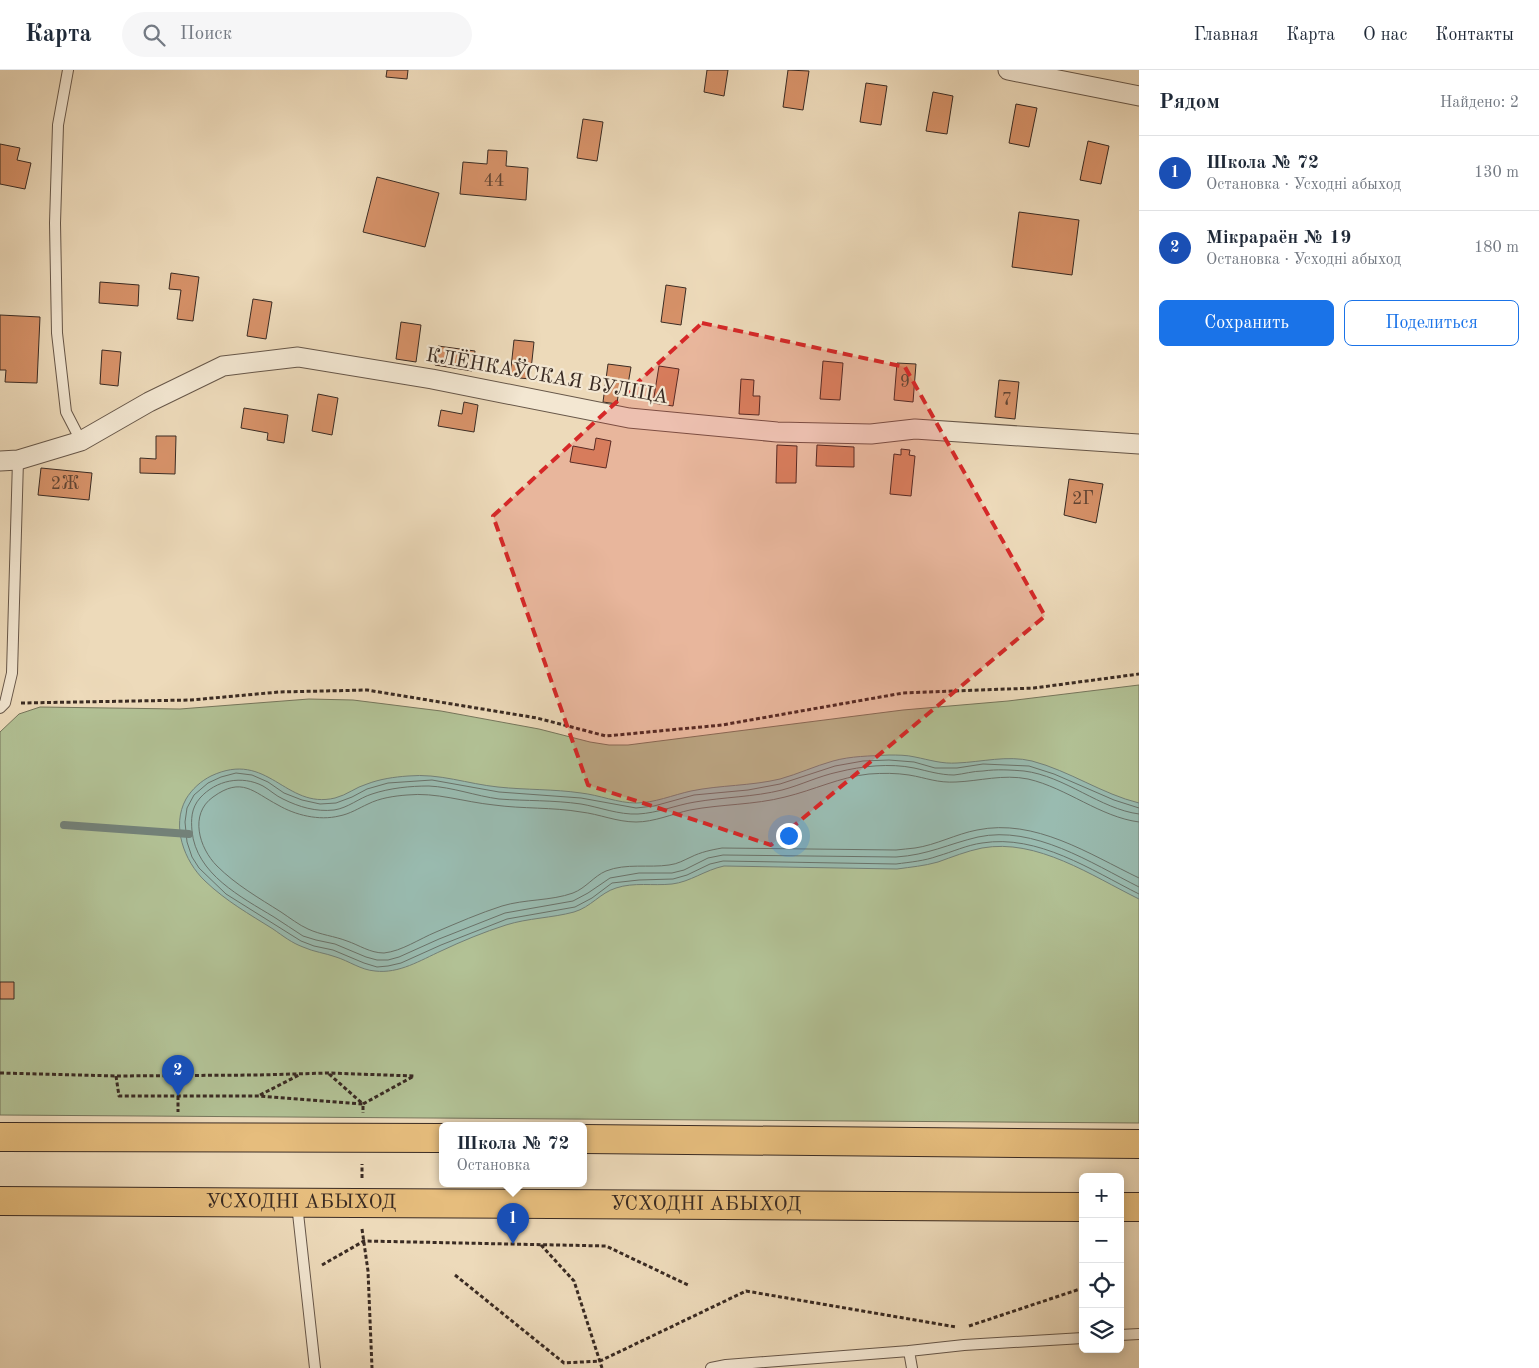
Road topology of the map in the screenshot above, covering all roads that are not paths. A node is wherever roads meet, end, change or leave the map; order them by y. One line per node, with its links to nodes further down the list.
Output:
1 (68, 70): 4 (lane)
2 (1008, 70): 3 (street)
3 (1139, 96)
4 (81, 441): 5 (street, КЛЁНКАЎСКАЯ ВУЛІЦА); 6 (street, КЛЁНКАЎСКАЯ ВУЛІЦА)
5 (1139, 444)
6 (9, 461): 7 (lane)
7 (3, 705)
8 (0, 1137): 9 (main road)
9 (439, 1138)
10 (587, 1139): 11 (main road)
11 (1139, 1144)
12 (0, 1201): 13 (main road, УСХОДНІ АБЫХОД)
13 (297, 1204): 14 (main road, УСХОДНІ АБЫХОД); 21 (lane)
14 (1079, 1207)
15 (1124, 1207): 16 (main road)
16 (1139, 1207)
17 (1139, 1334): 18 (lane)
18 (1124, 1336)
19 (1079, 1338): 20 (lane)
20 (909, 1352): 22 (lane); 23 (lane)
21 (315, 1368)
22 (711, 1368)
23 (912, 1368)

